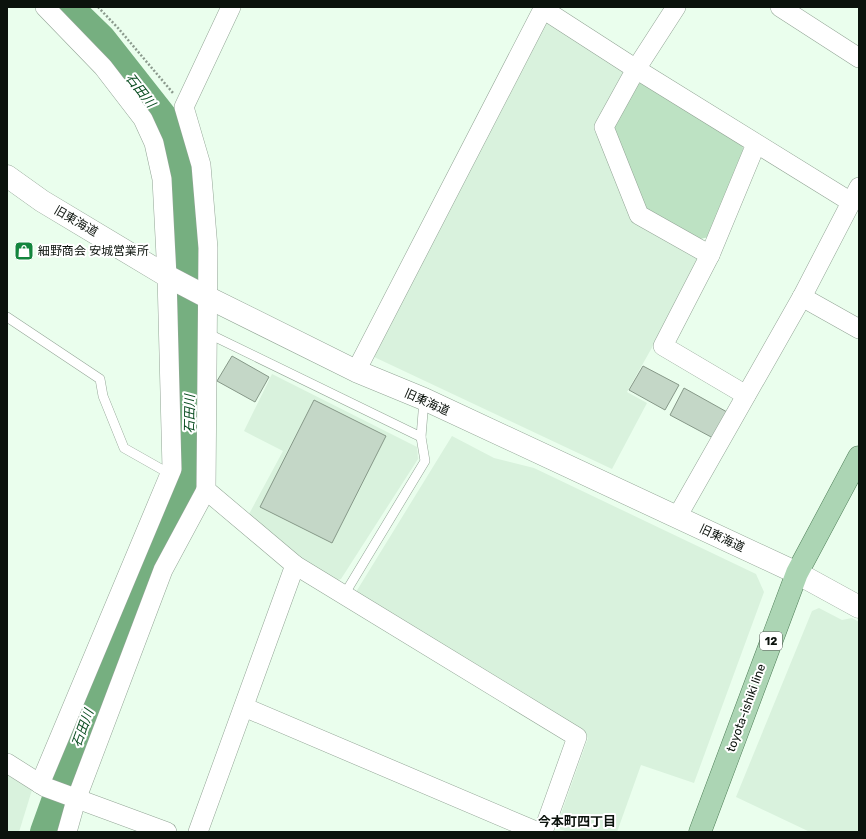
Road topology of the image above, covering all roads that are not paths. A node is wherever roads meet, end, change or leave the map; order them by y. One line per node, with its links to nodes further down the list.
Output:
1 (45, 7): 12 (street)
2 (231, 7): 13 (street)
3 (676, 7): 7 (street)
4 (781, 7): 6 (street)
5 (543, 8): 7 (street); 18 (street)
6 (859, 58)
7 (636, 69): 8 (street); 11 (street)
8 (756, 144): 10 (street); 11 (street)
9 (7, 176): 12 (street, 旧東海道)
10 (855, 195): 14 (street)
11 (710, 255): 19 (street)
12 (170, 278): 13 (street, 旧東海道); 23 (street)
13 (203, 294): 17 (street); 18 (street, 旧東海道)
14 (802, 297): 16 (street); 19 (street)
15 (7, 316): 23 (lane)
16 (859, 329)
17 (208, 333): 21 (lane); 24 (street)
18 (356, 371): 20 (street, 旧東海道)
19 (746, 395): 25 (street)
20 (424, 399): 21 (lane); 25 (street, 旧東海道)
21 (421, 437): 28 (lane)
22 (859, 457): 27 (main road, toyota-ishiki line / 12)
23 (170, 474): 32 (street)
24 (206, 490): 26 (street); 33 (street)
25 (677, 517): 27 (street, 旧東海道)
26 (295, 565): 28 (street); 30 (street)
27 (797, 573): 29 (street, 旧東海道); 39 (main road, toyota-ishiki line / 12)
28 (344, 595): 38 (street)
29 (859, 607)
30 (244, 707): 36 (street); 37 (street)
31 (7, 763): 32 (street)
32 (42, 786): 33 (street)
33 (74, 799): 34 (street); 35 (street)
34 (67, 832)
35 (167, 832)
36 (198, 832)
37 (538, 832)
38 (543, 832)
39 (700, 832)

